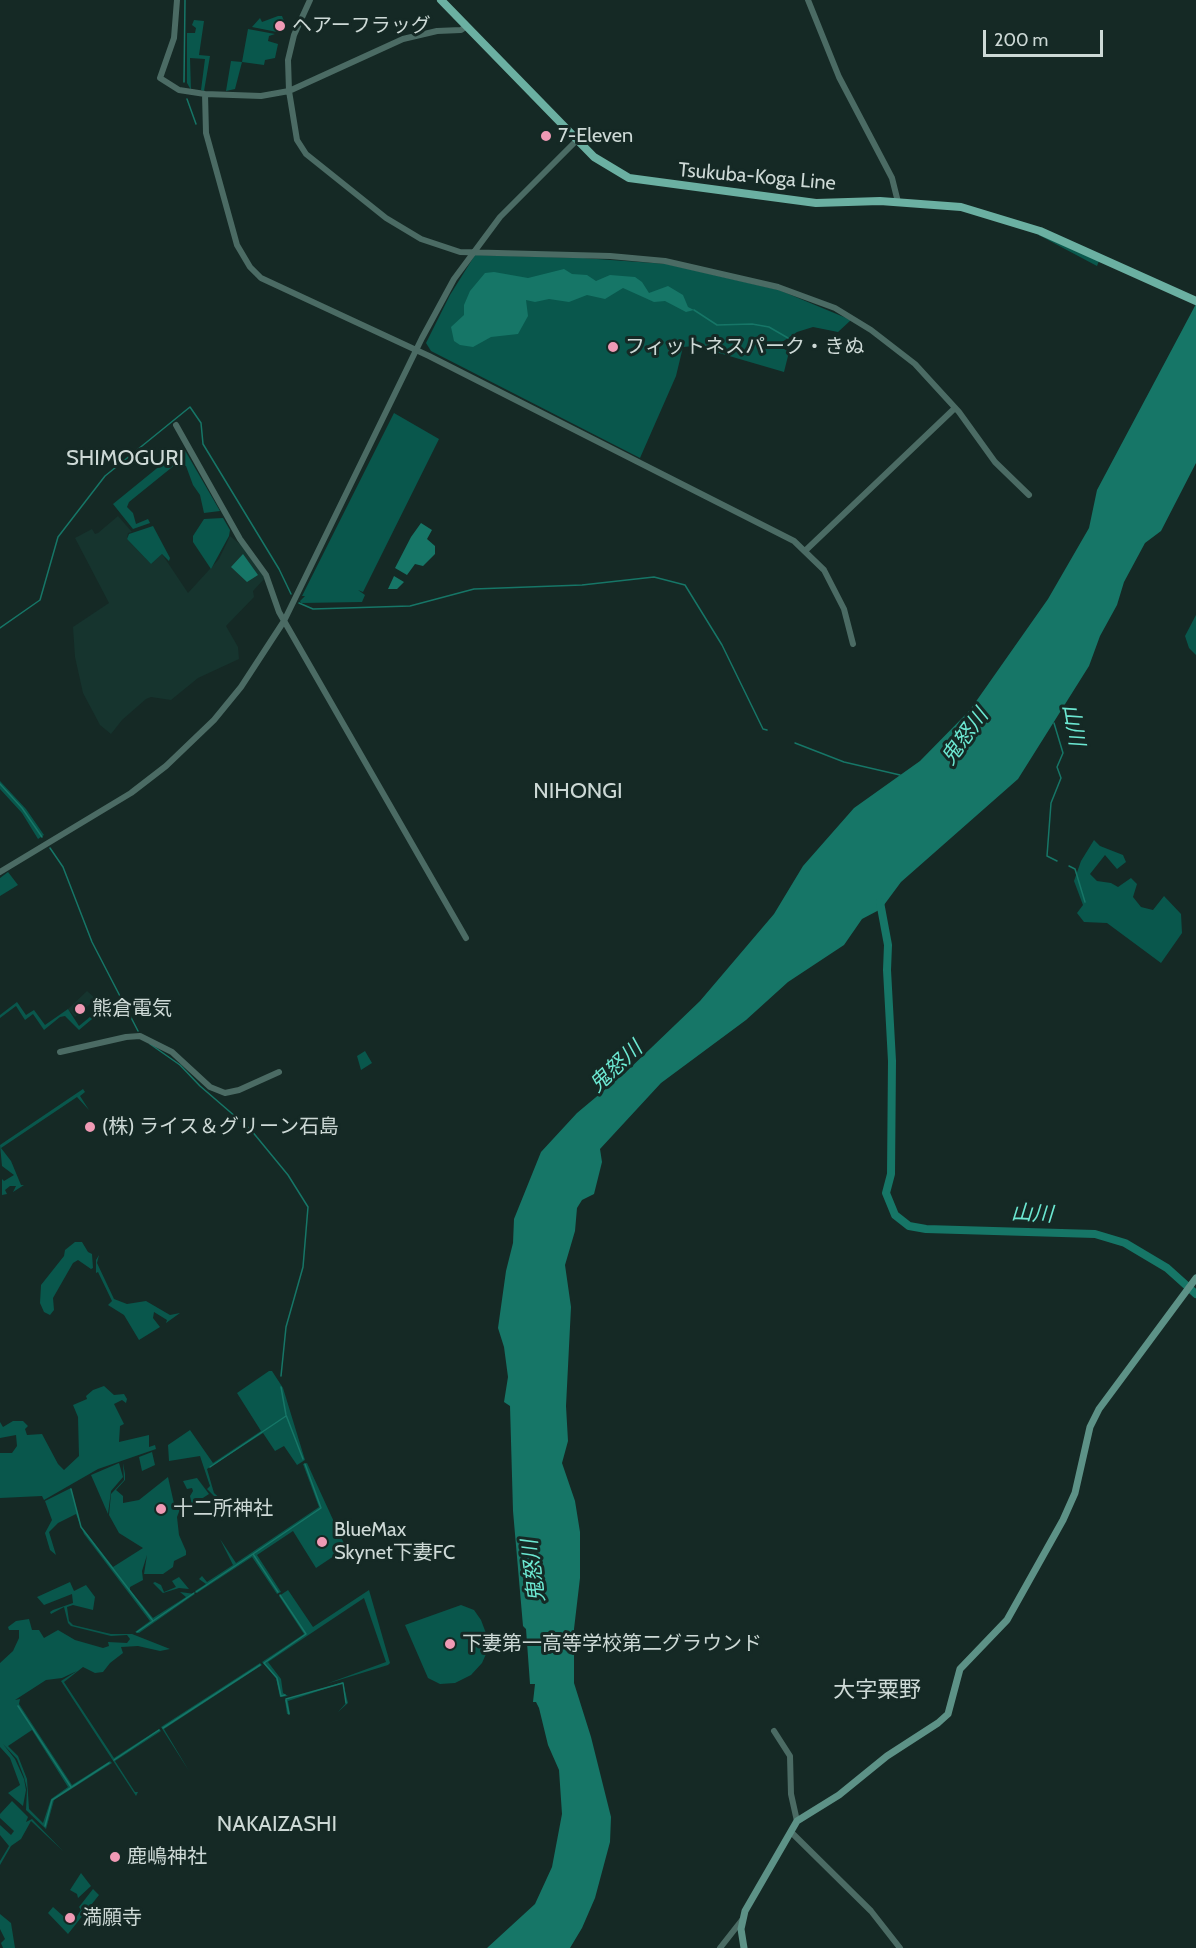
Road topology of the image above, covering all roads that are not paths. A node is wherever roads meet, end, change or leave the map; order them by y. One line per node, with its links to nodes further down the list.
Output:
1 (177, 0): 7 (street)
2 (310, 0): 6 (street)
3 (441, 0): 5 (main road, Tsukuba-Koga Line)
4 (808, 0): 9 (street)
5 (466, 26): 6 (street); 8 (main road, Tsukuba-Koga Line)
6 (289, 92): 7 (street); 10 (street)
7 (205, 94): 12 (street)
8 (577, 140): 9 (main road, Tsukuba-Koga Line); 10 (street)
9 (898, 202): 11 (main road, Tsukuba-Koga Line)
10 (472, 252): 12 (street); 13 (street)
11 (1196, 301)
12 (416, 350): 16 (street); 17 (street)
13 (955, 408): 15 (street); 16 (street)
14 (176, 425): 17 (street)
15 (1029, 495)
16 (806, 550): 18 (street)
17 (284, 621): 19 (street); 20 (street)
18 (854, 644)
19 (0, 872)
20 (466, 938)
21 (60, 1052): 22 (street)
22 (279, 1072)
23 (1195, 1280): 25 (main road)
24 (774, 1731): 25 (street)
25 (797, 1821): 26 (main road)
26 (791, 1832): 27 (main road); 30 (street)
27 (742, 1920): 28 (street); 29 (main road)
28 (720, 1948)
29 (744, 1948)
30 (900, 1948)

